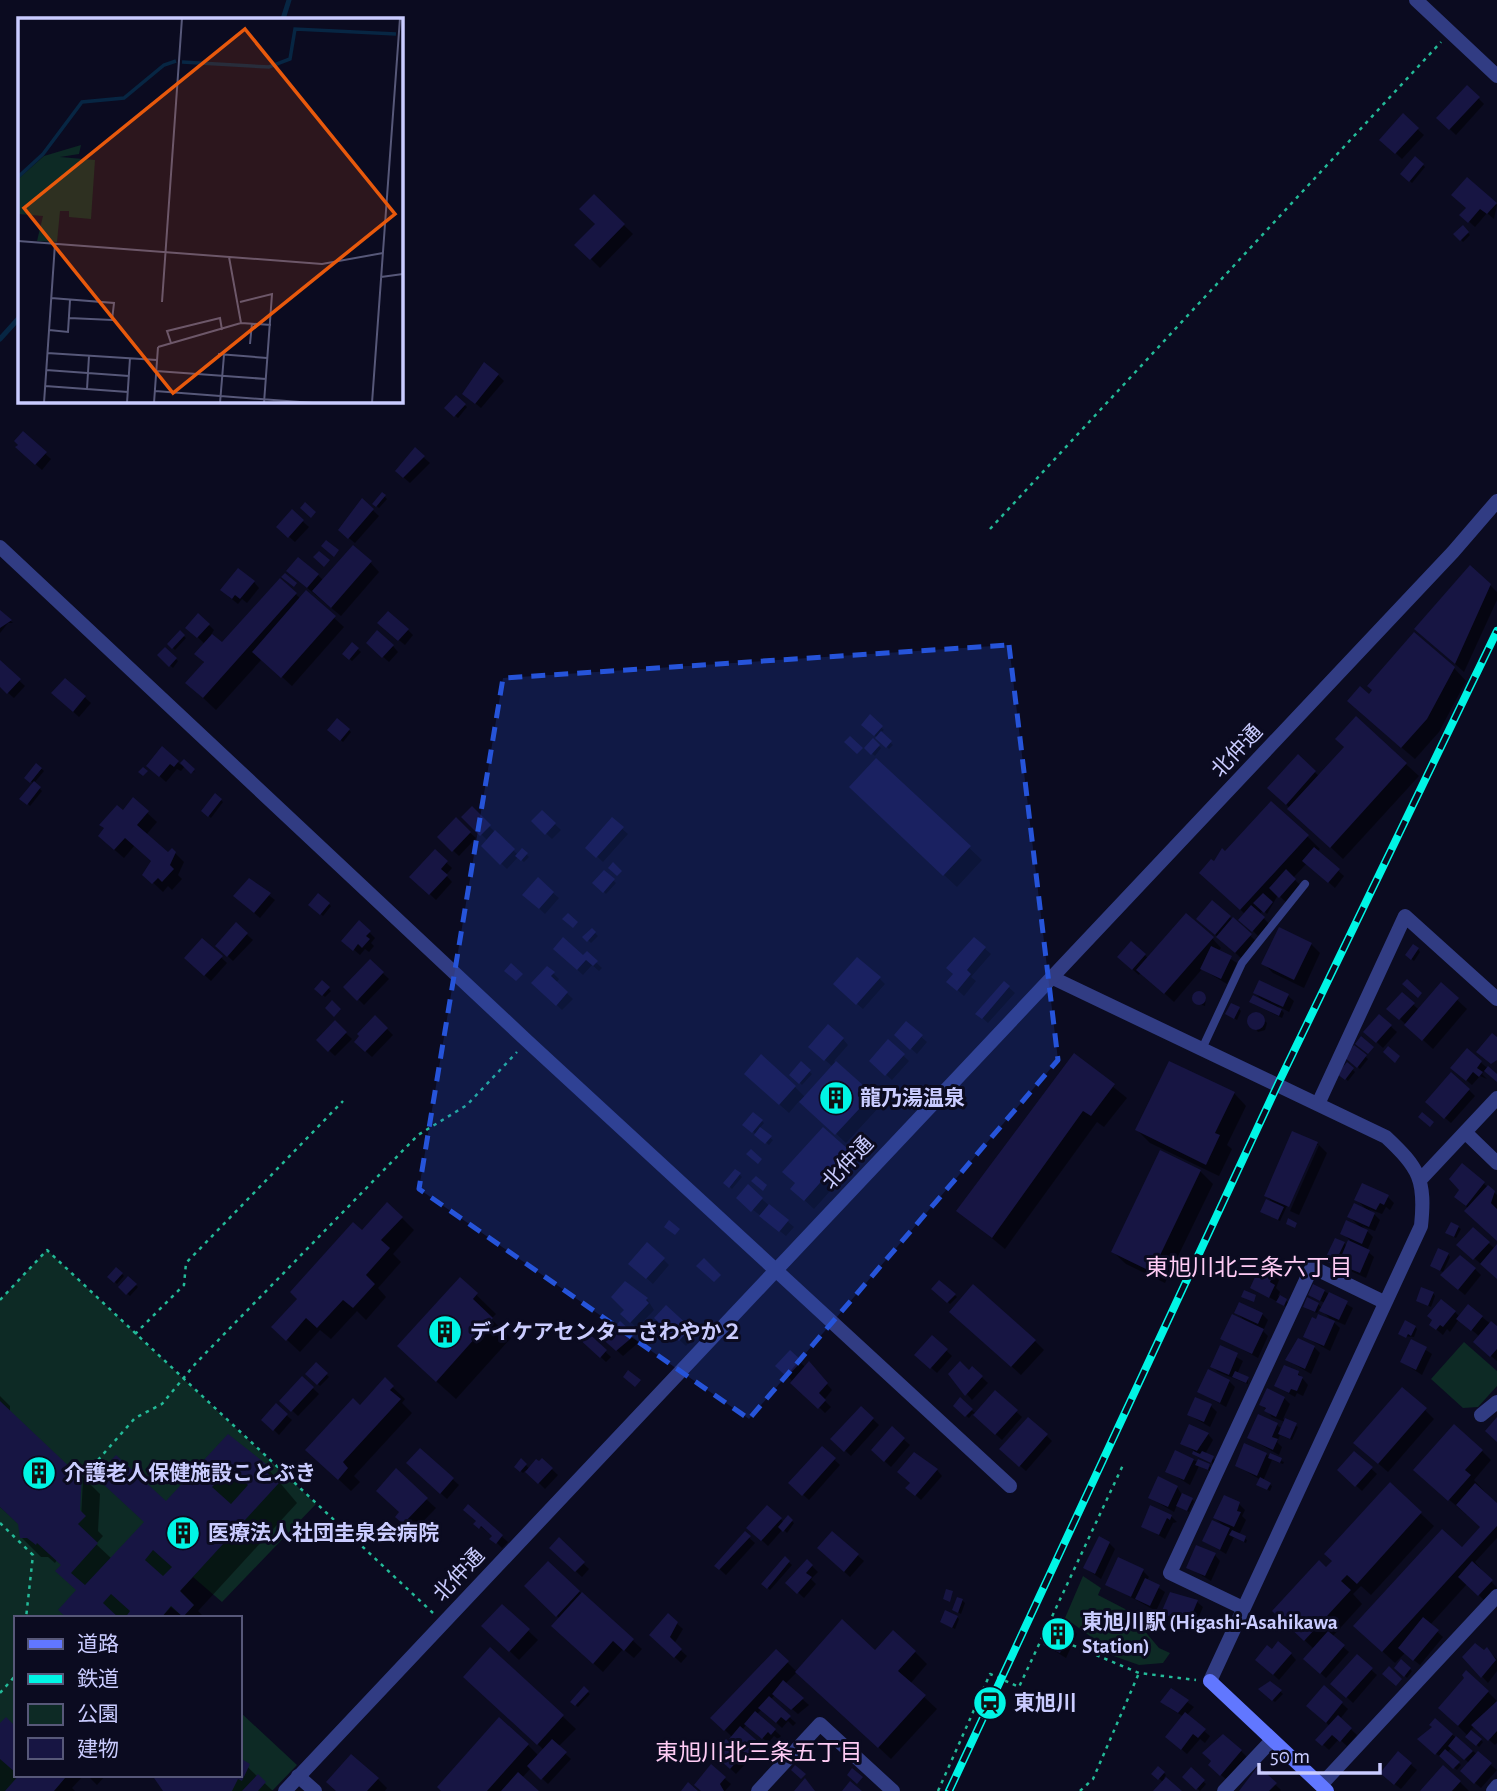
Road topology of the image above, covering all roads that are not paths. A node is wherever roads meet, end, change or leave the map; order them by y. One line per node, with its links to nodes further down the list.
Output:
1 (1416, 0): 2 (street)
2 (1497, 76)
3 (1497, 501): 6 (street, 北仲通)
4 (0, 547): 14 (street)
5 (1305, 884): 8 (lane)
6 (1052, 978): 8 (street); 14 (street, 北仲通)
7 (1497, 999): 10 (street)
8 (1201, 1051): 10 (street)
9 (1497, 1098): 11 (street)
10 (1318, 1104): 13 (street)
11 (1466, 1133): 12 (street); 13 (street)
12 (1497, 1163)
13 (1421, 1179): 15 (street)
14 (776, 1270): 18 (street); 23 (street, 北仲通)
15 (1384, 1303): 20 (street); 20 (street)
16 (1497, 1402): 17 (street)
17 (1481, 1415)
18 (1010, 1486)
19 (1497, 1596): 25 (street)
20 (1243, 1608): 21 (street)
21 (1210, 1681): 22 (main road)
22 (1272, 1740): 25 (main road); 30 (street)
23 (298, 1776): 26 (street, 北仲通); 27 (street)
24 (1497, 1786): 31 (street)
25 (1324, 1788)
26 (285, 1791)
27 (315, 1791)
28 (758, 1791): 29 (street)
29 (893, 1791)
30 (1224, 1791)
31 (1493, 1791)

